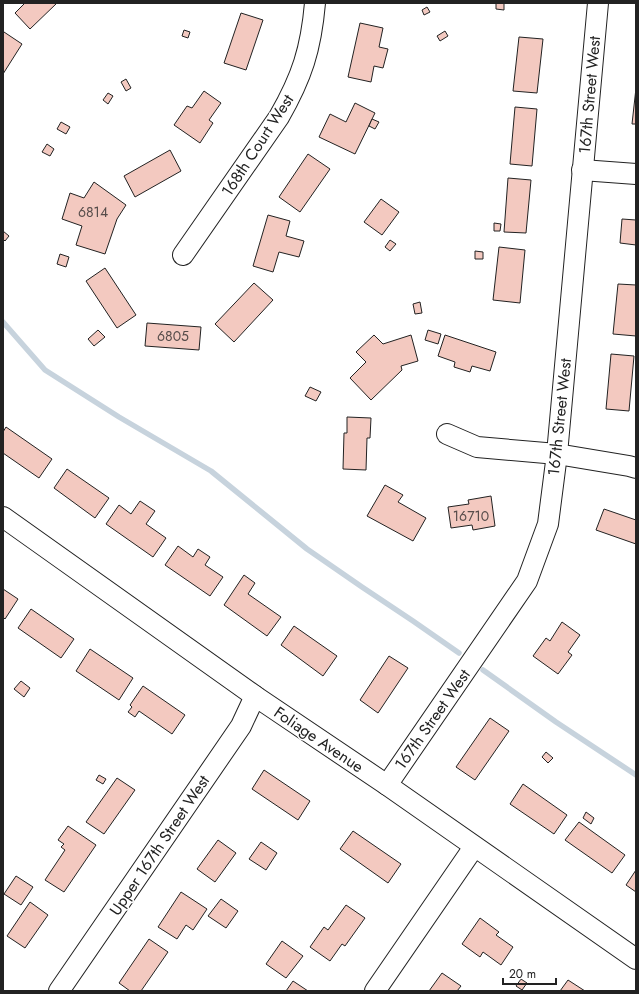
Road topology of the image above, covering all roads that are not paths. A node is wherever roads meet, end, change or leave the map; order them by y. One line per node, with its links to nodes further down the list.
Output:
1 (315, 3): 5 (street, 168th Court West)
2 (598, 3): 3 (street, 167th Street West)
3 (582, 170): 4 (street); 7 (street, 167th Street West)
4 (636, 174)
5 (183, 255)
6 (447, 434): 7 (street)
7 (557, 454): 8 (street); 11 (street, 167th Street West)
8 (636, 468)
9 (3, 517): 10 (street, Foliage Avenue)
10 (255, 696): 11 (street, Foliage Avenue); 14 (street, Upper 167th Street West)
11 (387, 785): 12 (street, Foliage Avenue)
12 (474, 847): 13 (street, Foliage Avenue); 15 (street)
13 (636, 959)
14 (58, 991)
15 (375, 991)

